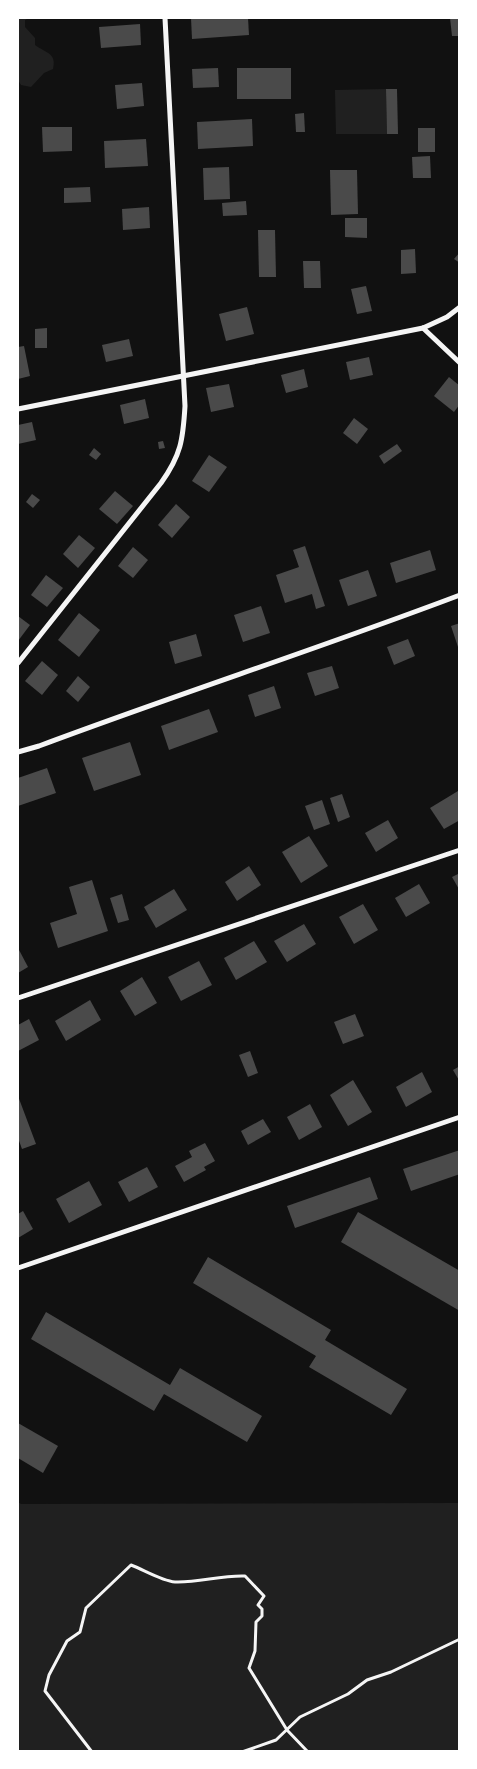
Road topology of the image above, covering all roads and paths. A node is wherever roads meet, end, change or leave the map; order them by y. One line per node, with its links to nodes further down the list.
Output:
1 (164, 18): 5 (street)
2 (460, 307): 3 (street)
3 (423, 328): 4 (street); 5 (street)
4 (460, 363)
5 (182, 375): 6 (street); 8 (street)
6 (18, 409)
7 (460, 595): 9 (street)
8 (18, 663)
9 (18, 752)
10 (460, 850): 11 (street)
11 (18, 998)
12 (460, 1117): 13 (street)
13 (18, 1268)
14 (460, 1638): 15 (path)
15 (287, 1730): 16 (path); 17 (path); 18 (path)
16 (92, 1752)
17 (242, 1752)
18 (308, 1752)

